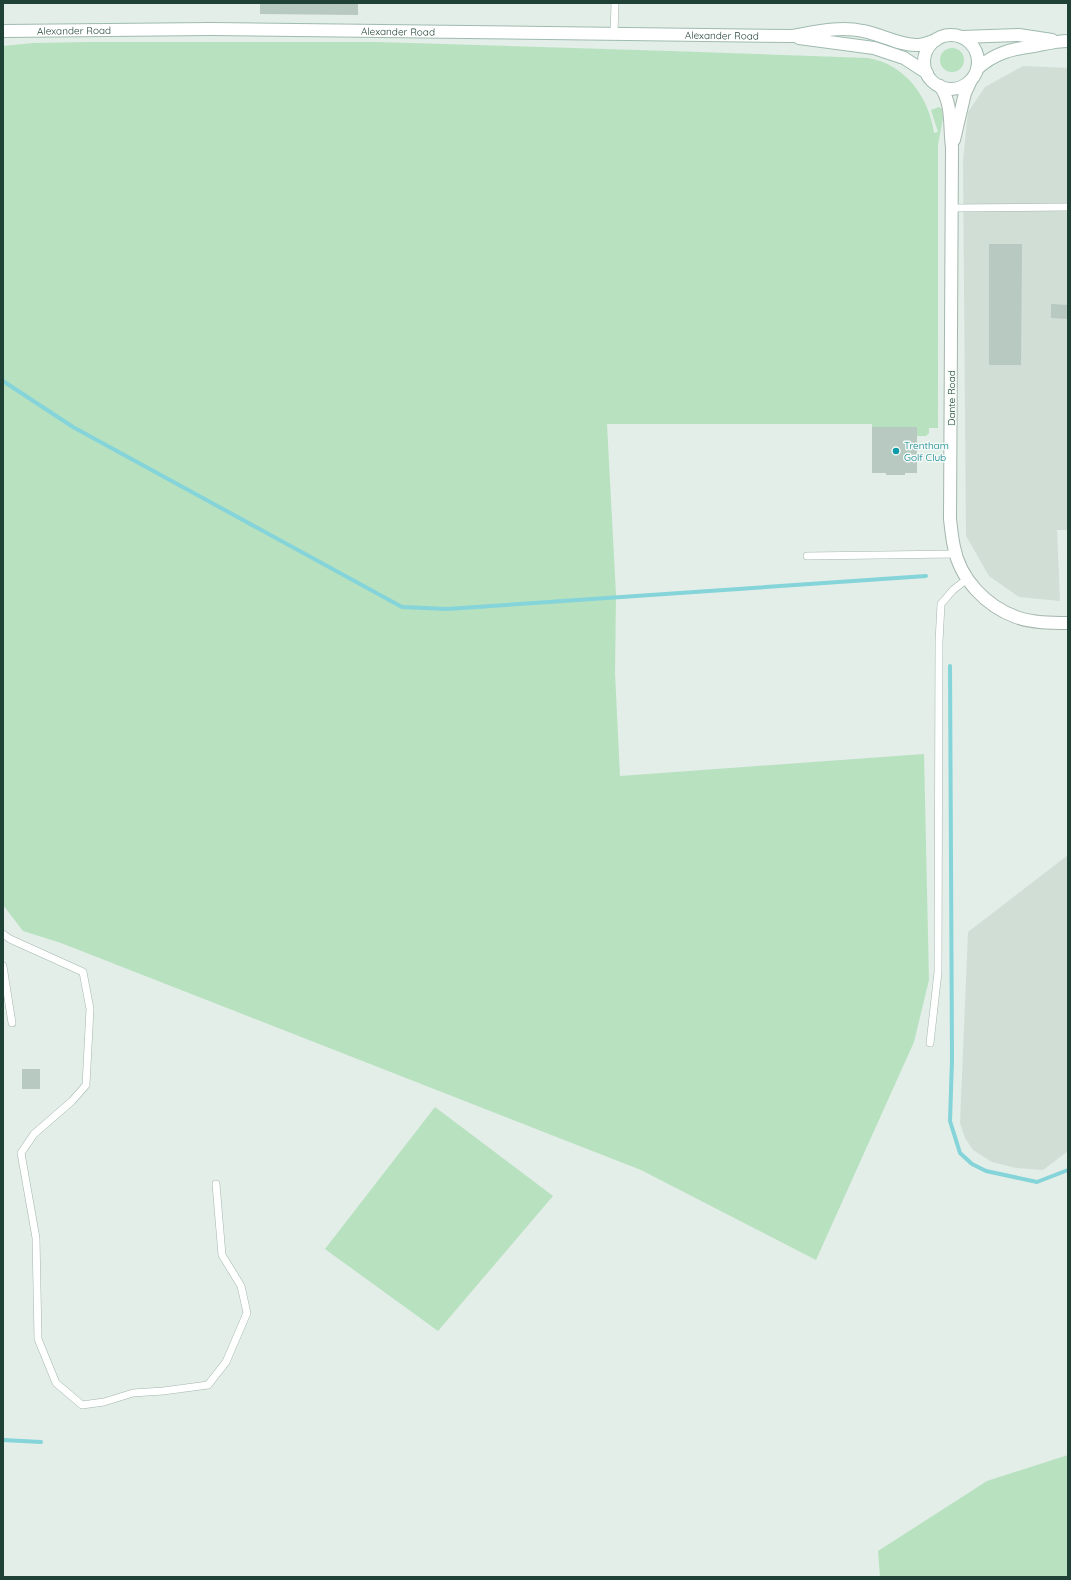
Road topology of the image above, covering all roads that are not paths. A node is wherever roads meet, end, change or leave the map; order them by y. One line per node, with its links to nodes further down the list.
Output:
1 (615, 3): 3 (lane)
2 (3, 31): 3 (street, Alexander Road)
3 (614, 34): 4 (street, Alexander Road)
4 (792, 36): 6 (street, Alexander Road); 9 (street, Alexander Road)
5 (962, 37): 6 (street, Alexander Road); 7 (street, Alexander Road); 8 (street)
6 (936, 40): 9 (street)
7 (1063, 41): 8 (street, Alexander Road)
8 (977, 69): 10 (street, Alexander Road)
9 (927, 73): 11 (street, Alexander Road)
10 (971, 80): 11 (street); 12 (street, Alexander Road)
11 (940, 86): 12 (street)
12 (952, 147): 14 (street, Dante Road)
13 (1068, 207): 14 (lane)
14 (952, 208): 15 (street, Dante Road)
15 (956, 554): 16 (lane); 17 (street, Dante Road)
16 (807, 556)
17 (967, 579): 18 (street, Dante Road); 22 (lane)
18 (1068, 623)
19 (3, 934): 23 (lane)
20 (3, 966): 21 (lane)
21 (12, 1023)
22 (930, 1043)
23 (216, 1184)

